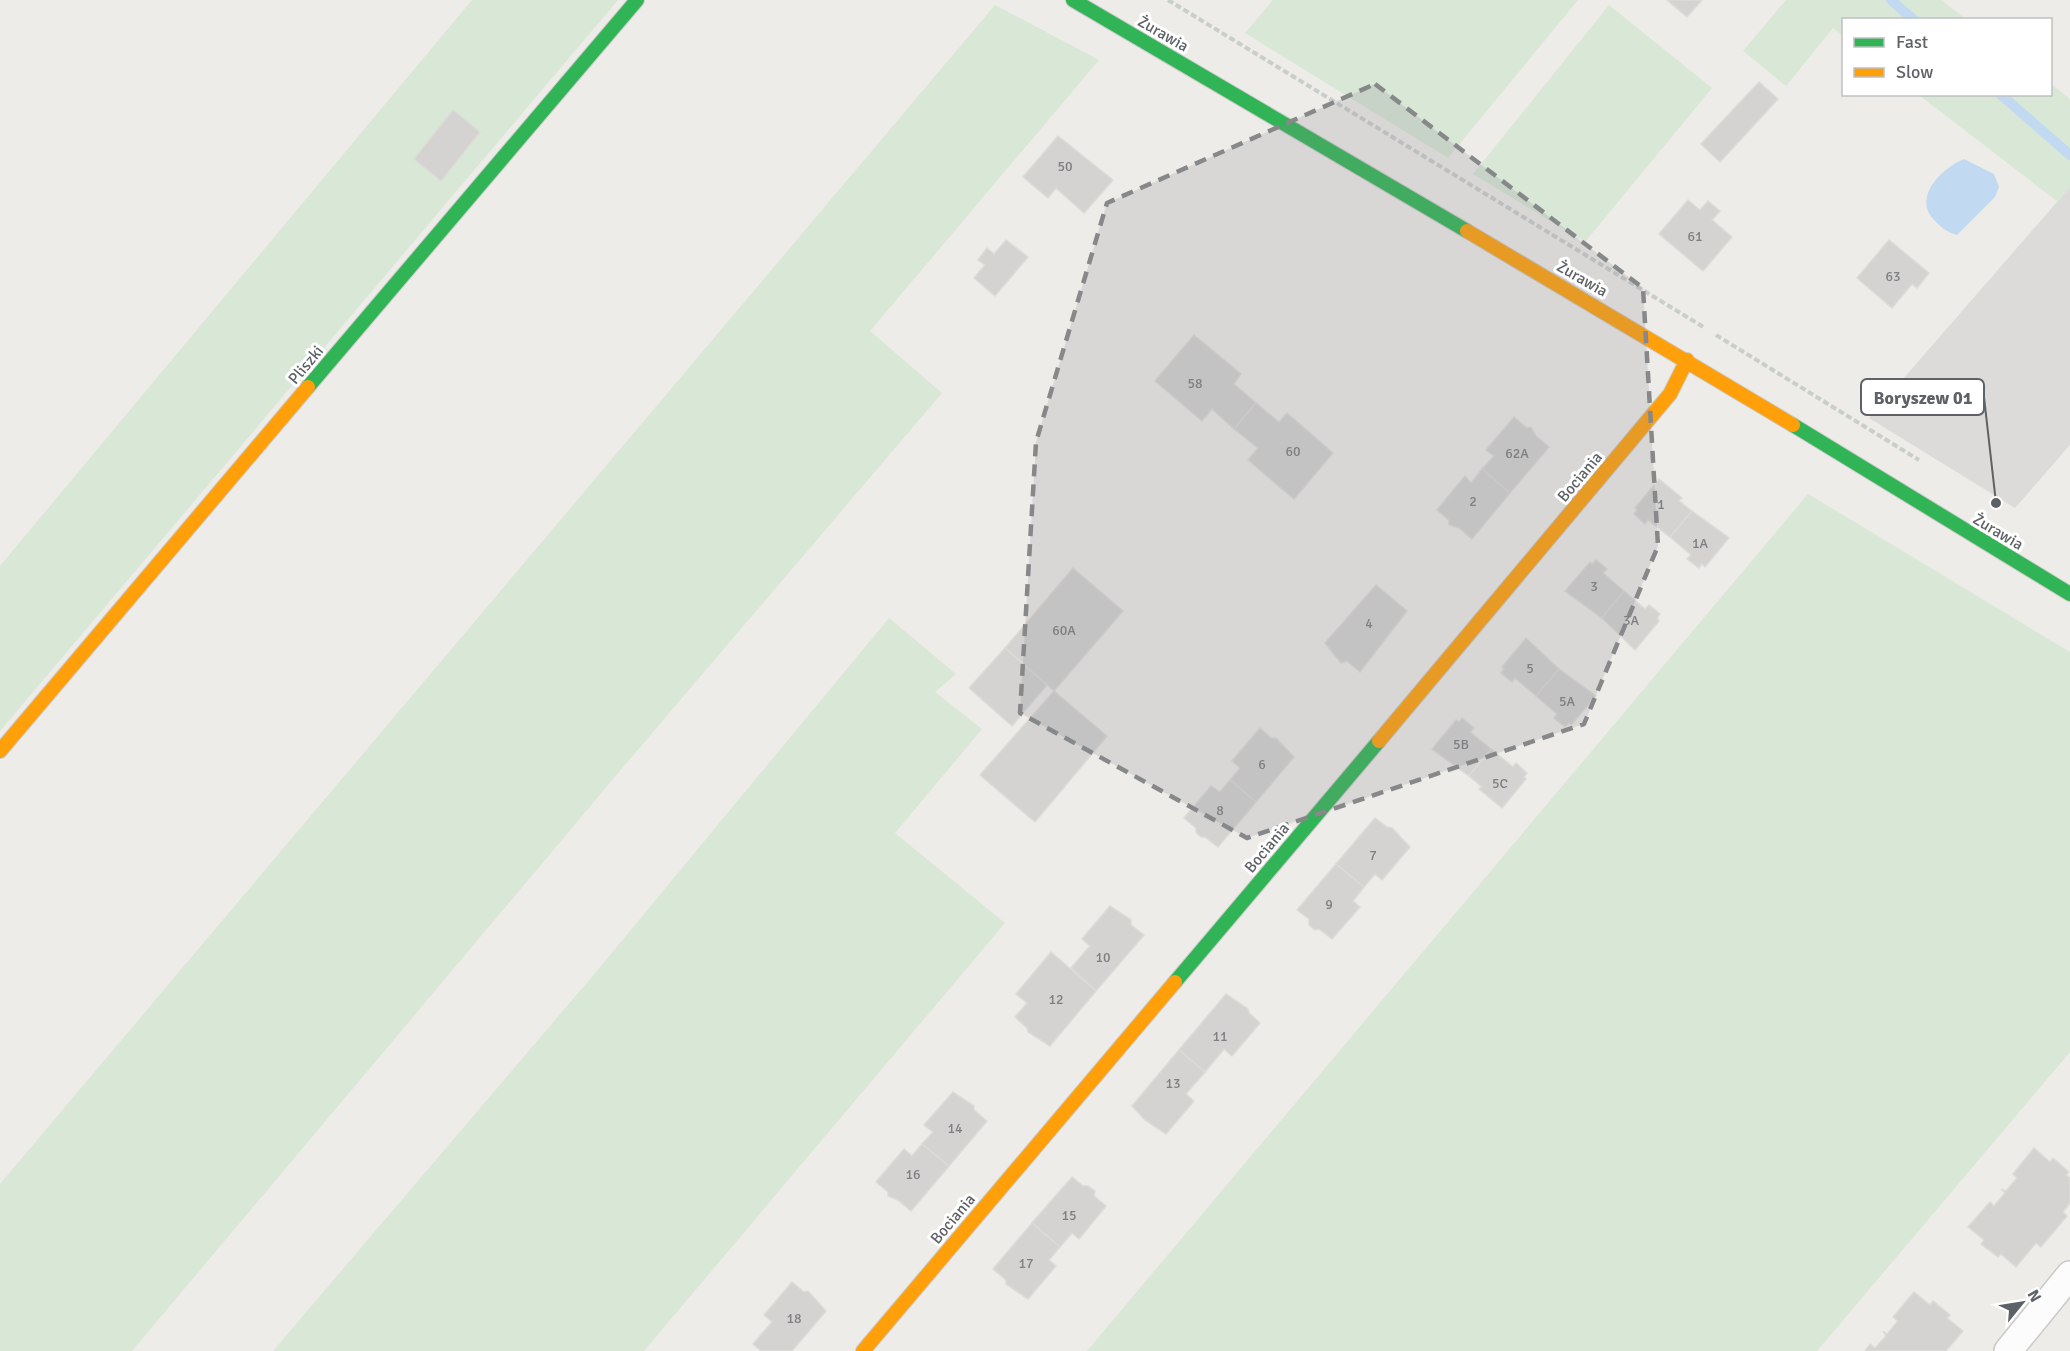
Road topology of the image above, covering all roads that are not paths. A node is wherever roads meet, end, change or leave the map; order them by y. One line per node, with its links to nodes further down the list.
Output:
1 (637, 0): 5 (street, Pliszki)
2 (1072, 0): 3 (street, Żurawia)
3 (1687, 360): 4 (street, Żurawia); 7 (street, Bociania)
4 (2070, 594)
5 (0, 751)
6 (2070, 1275): 8 (street)
7 (863, 1351)
8 (2008, 1351)

